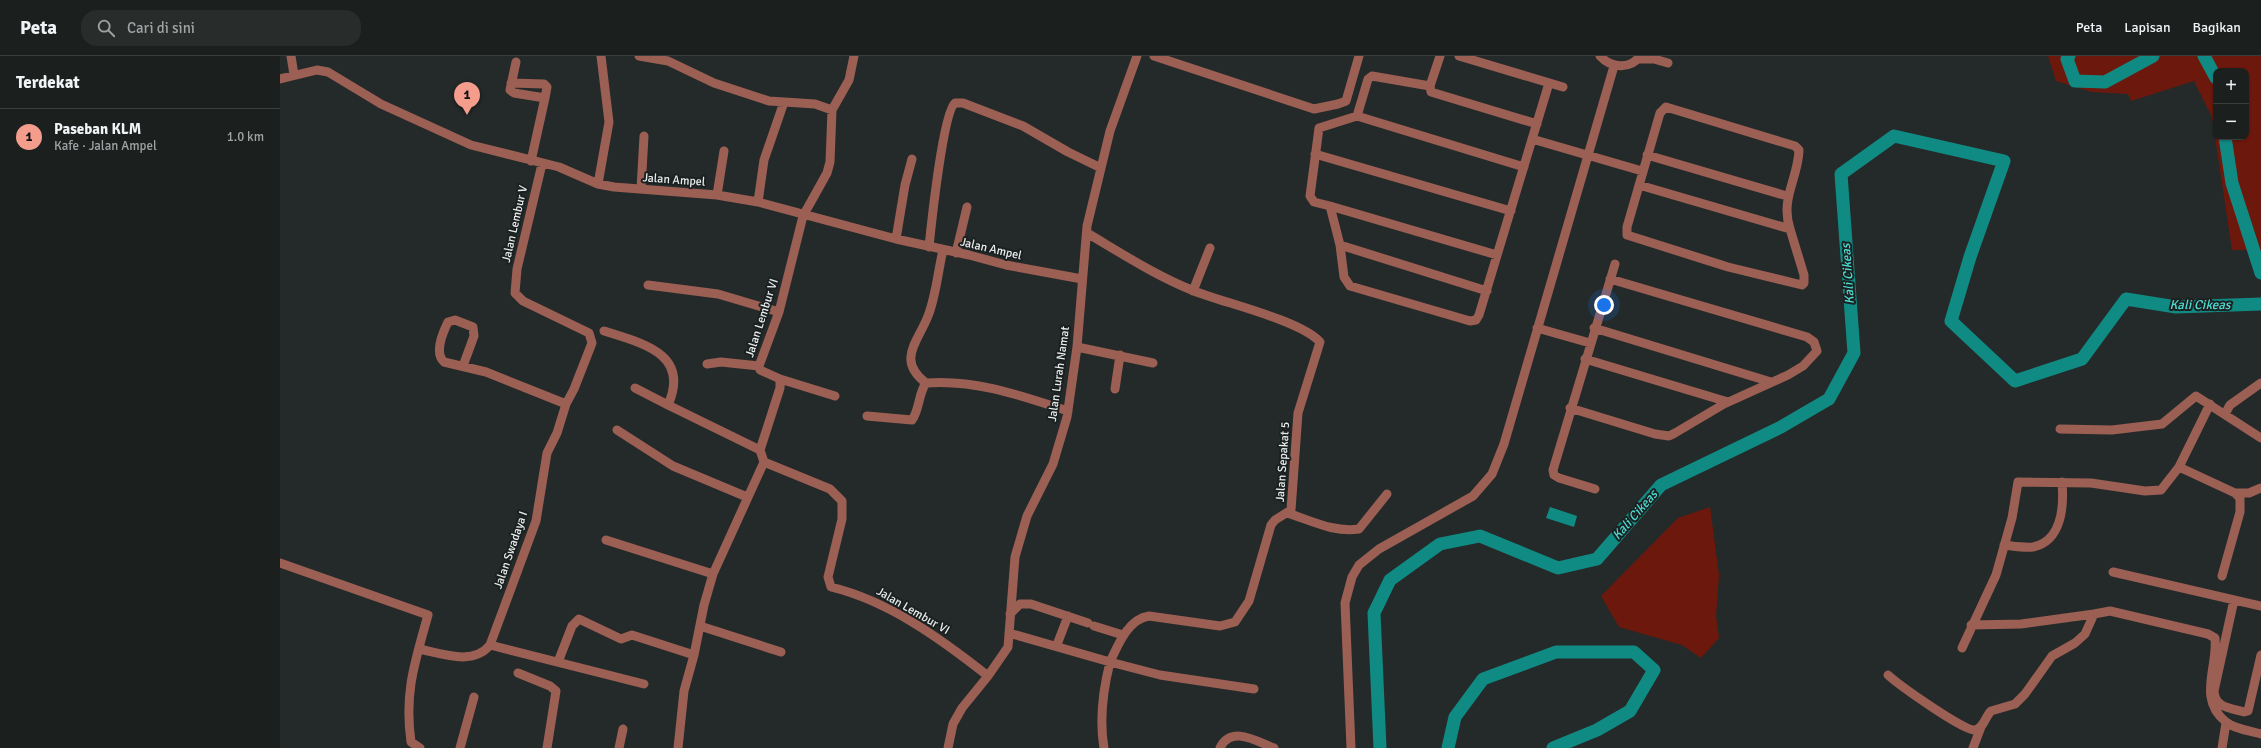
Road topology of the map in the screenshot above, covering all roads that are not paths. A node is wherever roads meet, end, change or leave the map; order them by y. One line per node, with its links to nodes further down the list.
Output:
1 (291, 56): 16 (street)
2 (601, 56): 39 (street)
3 (639, 56): 12 (street)
4 (854, 56): 24 (street)
5 (1137, 56): 37 (street, Jalan Lurah Namat)
6 (1154, 56): 7 (street)
7 (1360, 56)
8 (1440, 56): 20 (street)
9 (1459, 56): 19 (street)
10 (1600, 56): 15 (street)
11 (1639, 58): 14 (street); 15 (street)
12 (669, 59): 23 (street)
13 (516, 62): 18 (street)
14 (1668, 63)
15 (1614, 66): 31 (street)
16 (294, 75): 17 (street, Jalan Ampel); 34 (street, Jalan Ampel)
17 (280, 79)
18 (511, 83): 22 (street); 22 (street)
19 (1549, 83): 21 (street); 26 (street)
20 (1430, 86): 25 (street); 26 (street)
21 (1563, 87)
22 (545, 98): 34 (street)
23 (784, 102): 24 (street); 44 (street)
24 (832, 110): 48 (street, Jalan Lembur VI)
25 (1357, 116): 30 (street); 36 (street)
26 (1537, 124): 28 (street)
27 (644, 136): 41 (street)
28 (1532, 139): 31 (street); 36 (street)
29 (724, 151): 42 (street)
30 (1316, 154): 45 (street); 47 (street)
31 (1587, 154): 38 (street); 66 (street)
32 (1647, 155): 38 (street); 43 (street); 43 (street)
33 (912, 159): 51 (street)
34 (531, 161): 35 (street, Jalan Ampel)
35 (542, 164): 39 (street, Jalan Ampel); 62 (street, Jalan Lembur V)
36 (1524, 167): 47 (street)
37 (1101, 168): 50 (street, Jalan Lurah Namat); 53 (street)
38 (1642, 171): 40 (street)
39 (598, 184): 41 (street, Jalan Ampel)
40 (1638, 185): 49 (street); 49 (street)
41 (641, 189): 42 (street, Jalan Ampel)
42 (717, 195): 44 (street, Jalan Ampel)
43 (1787, 196): 49 (street)
44 (758, 202): 48 (street, Jalan Ampel)
45 (1330, 206): 52 (street); 57 (street)
46 (967, 207): 56 (street)
47 (1510, 211): 57 (street)
48 (803, 216): 51 (street, Jalan Ampel); 65 (street, Jalan Lembur VI)
49 (1790, 229)
50 (1087, 232): 59 (street, Jalan Lurah Namat); 63 (street, Jalan Sepakat 5)
51 (896, 240): 53 (street, Jalan Ampel)
52 (1340, 245): 64 (street); 64 (street)
53 (929, 247): 55 (street, Jalan Ampel)
54 (1210, 248): 63 (street)
55 (943, 250): 56 (street, Jalan Ampel); 80 (street)
56 (956, 253): 59 (street, Jalan Ampel)
57 (1497, 255): 64 (street)
58 (1615, 264): 60 (street)
59 (1082, 279): 70 (street, Jalan Lurah Namat)
60 (1610, 279): 67 (street); 78 (street)
61 (648, 285): 65 (street)
62 (515, 290): 85 (street, Jalan Swadaya I)
63 (1193, 291): 104 (street, Jalan Sepakat 5)
64 (1487, 292)
65 (779, 312): 76 (street, Jalan Lembur VI)
66 (1537, 328): 69 (street); 148 (street)
67 (1594, 328): 69 (street); 78 (street)
68 (604, 330): 87 (street)
69 (1590, 343): 72 (street)
70 (1077, 347): 71 (street); 89 (street, Jalan Lurah Namat)
71 (1120, 355): 73 (street); 82 (street)
72 (1585, 359): 84 (street); 88 (street)
73 (1153, 363)
74 (707, 364): 76 (street)
75 (463, 366): 75 (street); 85 (street)
76 (759, 366): 77 (street, Jalan Lembur VI)
77 (780, 379): 83 (street, Jalan Lembur VI); 95 (street)
78 (1771, 382): 84 (street)
79 (2261, 382): 90 (street)
80 (926, 383): 89 (street); 91 (street)
81 (634, 388): 87 (street)
82 (1115, 389)
83 (835, 396)
84 (1728, 402): 88 (street)
85 (566, 404): 121 (street, Jalan Swadaya I)
86 (2210, 404): 90 (street); 92 (street); 97 (street)
87 (668, 405): 95 (street)
88 (1570, 408): 100 (street)
89 (1068, 412): 113 (street, Jalan Lurah Namat)
90 (2225, 414): 94 (street)
91 (867, 416)
92 (2060, 429)
93 (617, 430): 103 (street)
94 (2261, 438)
95 (760, 450): 96 (street)
96 (764, 462): 103 (street); 131 (street, Jalan Lembur VI)
97 (2179, 467): 98 (street); 101 (street)
98 (2062, 482): 106 (street); 106 (street)
99 (2261, 488): 101 (street)
100 (1596, 489)
101 (2235, 493): 110 (street)
102 (1388, 494): 104 (street)
103 (747, 497): 109 (street)
104 (1287, 513): 119 (street, Jalan Sepakat 5)
105 (606, 540): 109 (street)
106 (2004, 546): 116 (street)
107 (280, 563): 123 (street)
108 (2113, 572): 111 (street)
109 (713, 574): 117 (street)
110 (2222, 576)
111 (2234, 600): 112 (street); 126 (street)
112 (2261, 606)
113 (1010, 614): 115 (street); 118 (street, Jalan Lurah Namat)
114 (2094, 614): 116 (street); 135 (street); 136 (street)
115 (1068, 616): 119 (street); 120 (street)
116 (1971, 625): 122 (street)
117 (700, 626): 124 (street); 125 (street)
118 (1009, 633): 128 (street); 131 (street, Jalan Lurah Namat)
119 (1123, 635): 128 (street, Jalan Sepakat 5)
120 (1058, 642)
121 (490, 645): 123 (street); 127 (street)
122 (1962, 648)
123 (419, 649): 139 (street)
124 (781, 652)
125 (694, 655): 127 (street); 143 (street)
126 (2261, 655)
127 (558, 662): 132 (street)
128 (1110, 662): 133 (street); 145 (street, Jalan Sepakat 5)
129 (518, 673): 141 (street)
130 (1888, 675): 136 (street)
131 (988, 676): 144 (street, Jalan Lurah Namat)
132 (644, 684)
133 (1254, 689)
134 (474, 697): 140 (street)
135 (2226, 723): 138 (street); 150 (street)
136 (1981, 727): 149 (street)
137 (623, 729): 142 (street)
138 (2261, 734)
139 (420, 748)
140 (460, 748)
141 (547, 748)
142 (619, 748)
143 (678, 748)
144 (948, 748)
145 (1104, 748)
146 (1220, 748): 147 (street)
147 (1274, 748)
148 (1351, 748)
149 (1973, 748)
150 (2222, 748)

